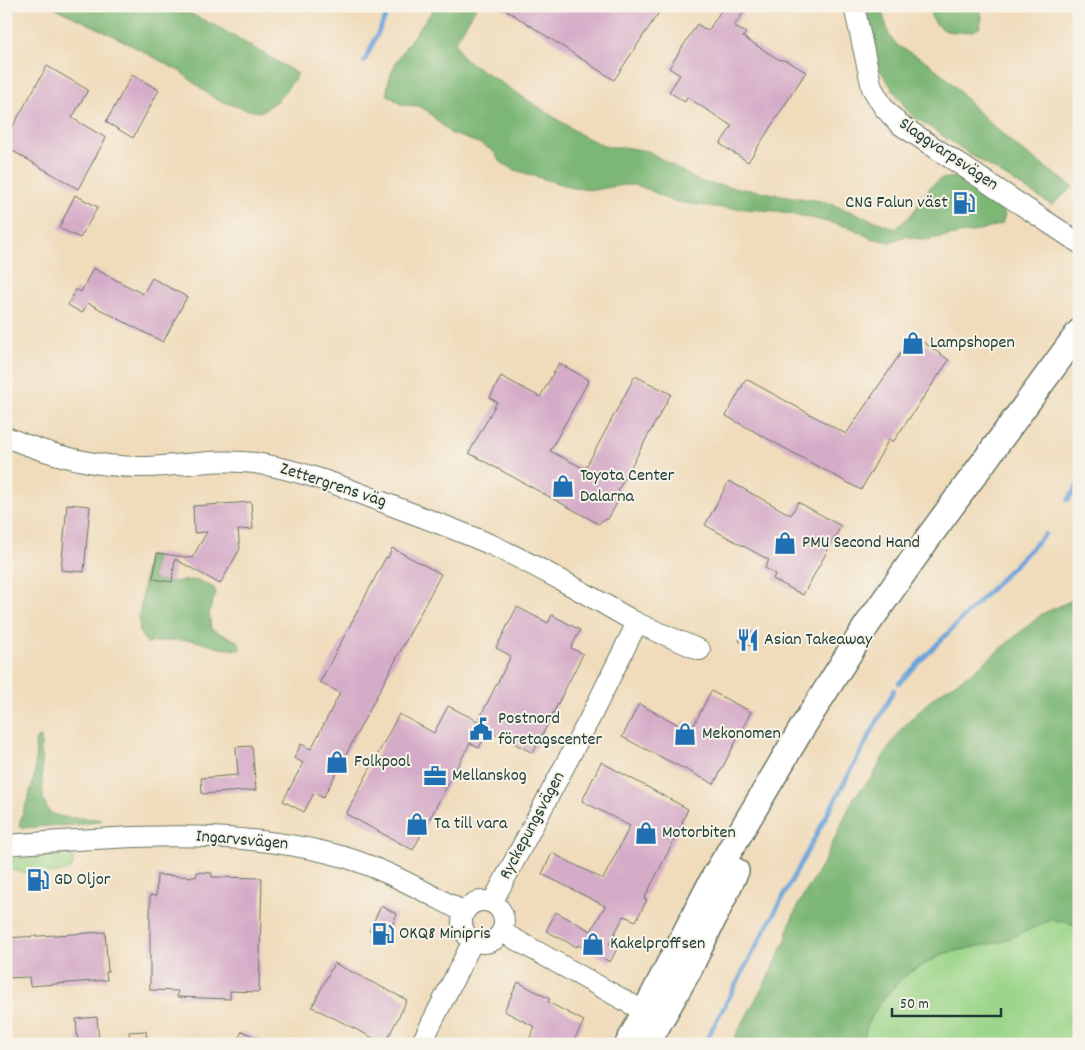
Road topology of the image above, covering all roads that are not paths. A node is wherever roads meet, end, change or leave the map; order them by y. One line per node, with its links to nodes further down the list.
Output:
1 (854, 6): 2 (street, Slaggvarpsvägen)
2 (1079, 242)
3 (1079, 332): 12 (main road)
4 (6, 438): 5 (street, Zettergrens väg)
5 (637, 623): 6 (street); 8 (street, Ryckepungsvägen)
6 (700, 650)
7 (6, 845): 9 (street, Ingarvsvägen)
8 (492, 903): 9 (street); 10 (street)
9 (464, 912): 11 (street)
10 (502, 932): 11 (street); 12 (street)
11 (473, 941): 13 (street)
12 (652, 1016): 14 (main road); 15 (main road)
13 (421, 1044)
14 (628, 1044)
15 (648, 1044)

